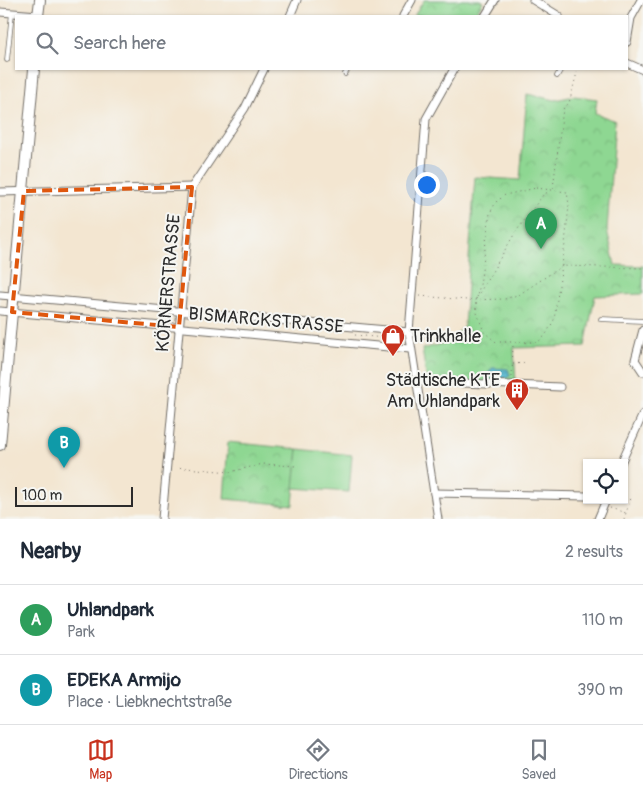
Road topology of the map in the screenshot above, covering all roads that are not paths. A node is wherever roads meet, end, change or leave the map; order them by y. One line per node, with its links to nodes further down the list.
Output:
1 (40, 0): 10 (street)
2 (297, 0): 11 (street)
3 (412, 0): 12 (street)
4 (495, 0): 13 (street)
5 (533, 0): 14 (street)
6 (641, 0): 15 (street)
7 (0, 12): 8 (street)
8 (12, 13): 9 (street); 16 (lane)
9 (29, 15)
10 (38, 15)
11 (290, 15)
12 (404, 15)
13 (486, 15)
14 (558, 15)
15 (628, 36)
16 (7, 60)
17 (628, 63): 23 (street)
18 (34, 70): 27 (street)
19 (264, 70): 26 (street, KÖRNERSTRASSE)
20 (347, 70): 24 (lane)
21 (453, 70): 38 (street)
22 (560, 70): 25 (lane)
23 (643, 70)
24 (345, 74)
25 (557, 76)
26 (192, 187): 27 (street); 32 (street, KÖRNERSTRASSE)
27 (24, 191): 28 (street); 30 (street)
28 (0, 192)
29 (0, 295): 30 (street, BISMARCKSTRASSE)
30 (14, 296): 32 (street, BISMARCKSTRASSE); 33 (street)
31 (0, 310): 33 (street, BISMARCKSTRASSE)
32 (181, 311): 36 (street, KÖRNERSTRASSE); 38 (street, BISMARCKSTRASSE)
33 (12, 312): 36 (street, BISMARCKSTRASSE); 44 (street)
34 (601, 319): 35 (lane)
35 (643, 321)
36 (179, 327): 39 (street, BISMARCKSTRASSE); 50 (street, KÖRNERSTRASSE)
37 (643, 330): 40 (street)
38 (409, 332): 39 (street)
39 (410, 349): 41 (street)
40 (643, 372)
41 (415, 381): 42 (street); 47 (street)
42 (560, 387)
43 (643, 414): 46 (street)
44 (1, 418): 45 (street)
45 (0, 445)
46 (624, 459)
47 (434, 493): 48 (street); 51 (street)
48 (583, 496)
49 (605, 504): 52 (street)
50 (162, 519)
51 (438, 519)
52 (598, 519)

